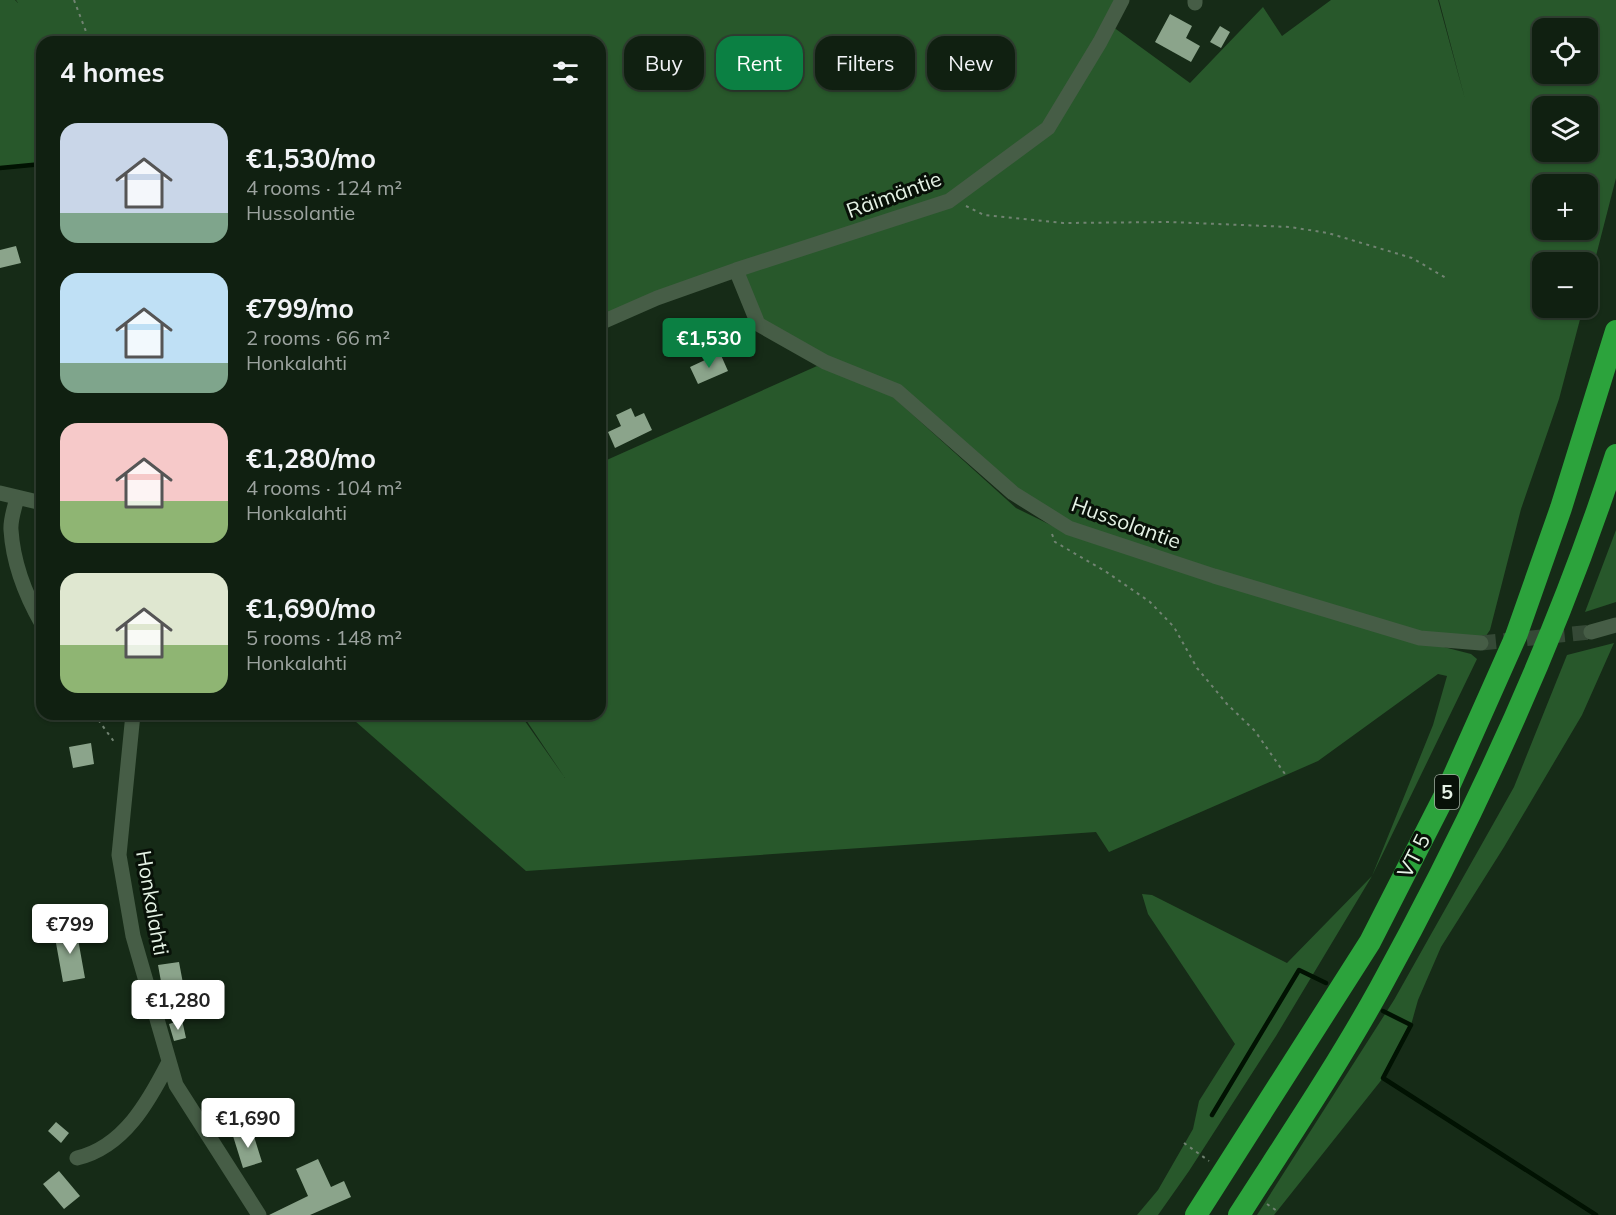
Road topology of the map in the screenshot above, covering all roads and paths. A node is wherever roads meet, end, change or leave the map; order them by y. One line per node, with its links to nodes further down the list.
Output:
1 (74, 0): 3 (path)
2 (1122, 0): 4 (street, Räimäntie)
3 (88, 36)
4 (957, 195): 5 (street, Räimäntie); 6 (path)
5 (736, 270): 7 (street, Räimäntie); 13 (street, Hussolantie)
6 (1446, 278)
7 (606, 320)
8 (1616, 331): 30 (highway, VT 5 / 5)
9 (1616, 455): 31 (highway, VT 5 / 5)
10 (0, 493): 11 (street)
11 (17, 497): 12 (street); 14 (street)
12 (36, 502)
13 (1042, 512): 18 (street, Hussolantie); 22 (path)
14 (5, 532): 15 (street)
15 (36, 614)
16 (1616, 625): 17 (street)
17 (1591, 632)
18 (1481, 643)
19 (98, 720): 21 (path)
20 (132, 720): 21 (street, Honkalahti)
21 (128, 762): 23 (street, Honkalahti)
22 (1286, 774)
23 (169, 1062): 25 (street); 29 (street, Honkalahti)
24 (1184, 1143): 26 (path)
25 (77, 1158)
26 (1212, 1163)
27 (1265, 1202): 28 (path)
28 (1277, 1211)
29 (259, 1215)
30 (1196, 1215)
31 (1239, 1215)

